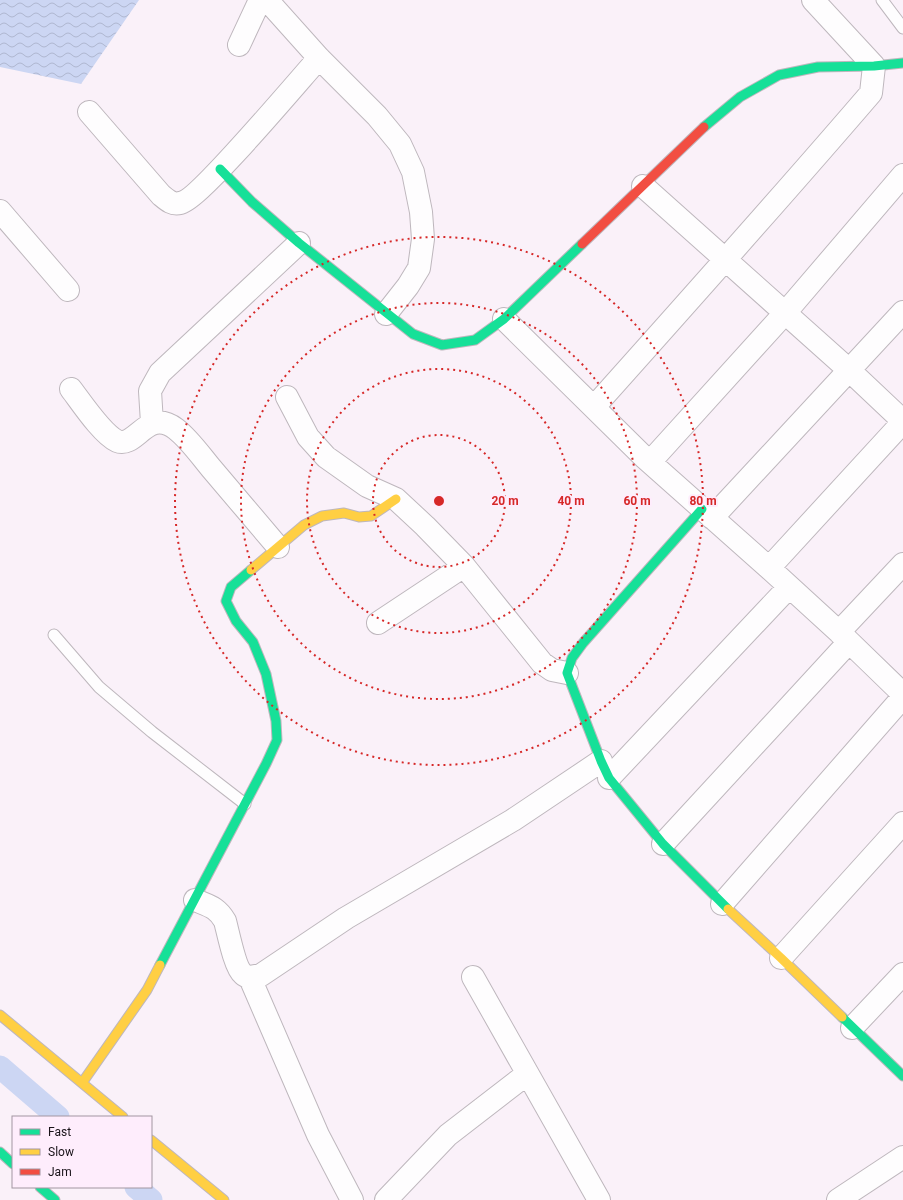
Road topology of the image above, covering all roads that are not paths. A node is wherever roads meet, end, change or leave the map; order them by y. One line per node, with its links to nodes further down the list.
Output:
1 (260, 0): 6 (street)
2 (267, 0): 7 (street)
3 (813, 0): 9 (street)
4 (882, 0): 5 (lane)
5 (903, 28)
6 (239, 45)
7 (319, 58): 11 (street); 20 (street)
8 (903, 63): 9 (street)
9 (874, 66): 13 (street); 16 (street)
10 (88, 112): 11 (street)
11 (220, 169): 15 (street)
12 (903, 175): 19 (street)
13 (643, 186): 16 (street); 21 (street)
14 (0, 211): 17 (street)
15 (299, 243): 20 (street); 27 (street)
16 (725, 259): 19 (street); 25 (street)
17 (68, 290)
18 (903, 312): 22 (street)
19 (785, 313): 22 (street); 28 (street)
20 (386, 314): 21 (street)
21 (504, 319): 25 (street)
22 (849, 370): 26 (street); 30 (street)
23 (71, 389): 27 (street)
24 (287, 397): 29 (street)
25 (594, 407): 28 (street)
26 (903, 422): 34 (street)
27 (152, 423): 31 (street)
28 (650, 462): 30 (street)
29 (396, 499): 31 (street); 33 (street)
30 (707, 514): 34 (street); 39 (street)
31 (278, 547): 43 (street)
32 (903, 564): 38 (street)
33 (464, 566): 36 (street); 39 (street)
34 (769, 568): 35 (street)
35 (789, 587): 38 (street); 42 (street)
36 (378, 623)
37 (54, 635): 43 (lane)
38 (844, 637): 40 (street); 45 (street)
39 (567, 673): 42 (street)
40 (903, 694)
41 (903, 697): 47 (street)
42 (605, 770): 45 (street); 51 (street)
43 (245, 804): 46 (street)
44 (903, 823): 48 (street)
45 (664, 844): 47 (street)
46 (195, 900): 51 (street); 56 (street)
47 (722, 904): 48 (street)
48 (780, 958): 53 (street)
49 (903, 974): 53 (street)
50 (473, 977): 54 (street)
51 (250, 978): 65 (street)
52 (0, 1015): 56 (street)
53 (852, 1028): 55 (street)
54 (527, 1074): 66 (street); 67 (street)
55 (903, 1076)
56 (82, 1083): 57 (street)
57 (122, 1116)
58 (152, 1141): 64 (street)
59 (0, 1152): 61 (street)
60 (903, 1157): 68 (street)
61 (12, 1163)
62 (41, 1188): 63 (street)
63 (55, 1200)
64 (224, 1200)
65 (352, 1200)
66 (386, 1200)
67 (600, 1200)
68 (838, 1200)

